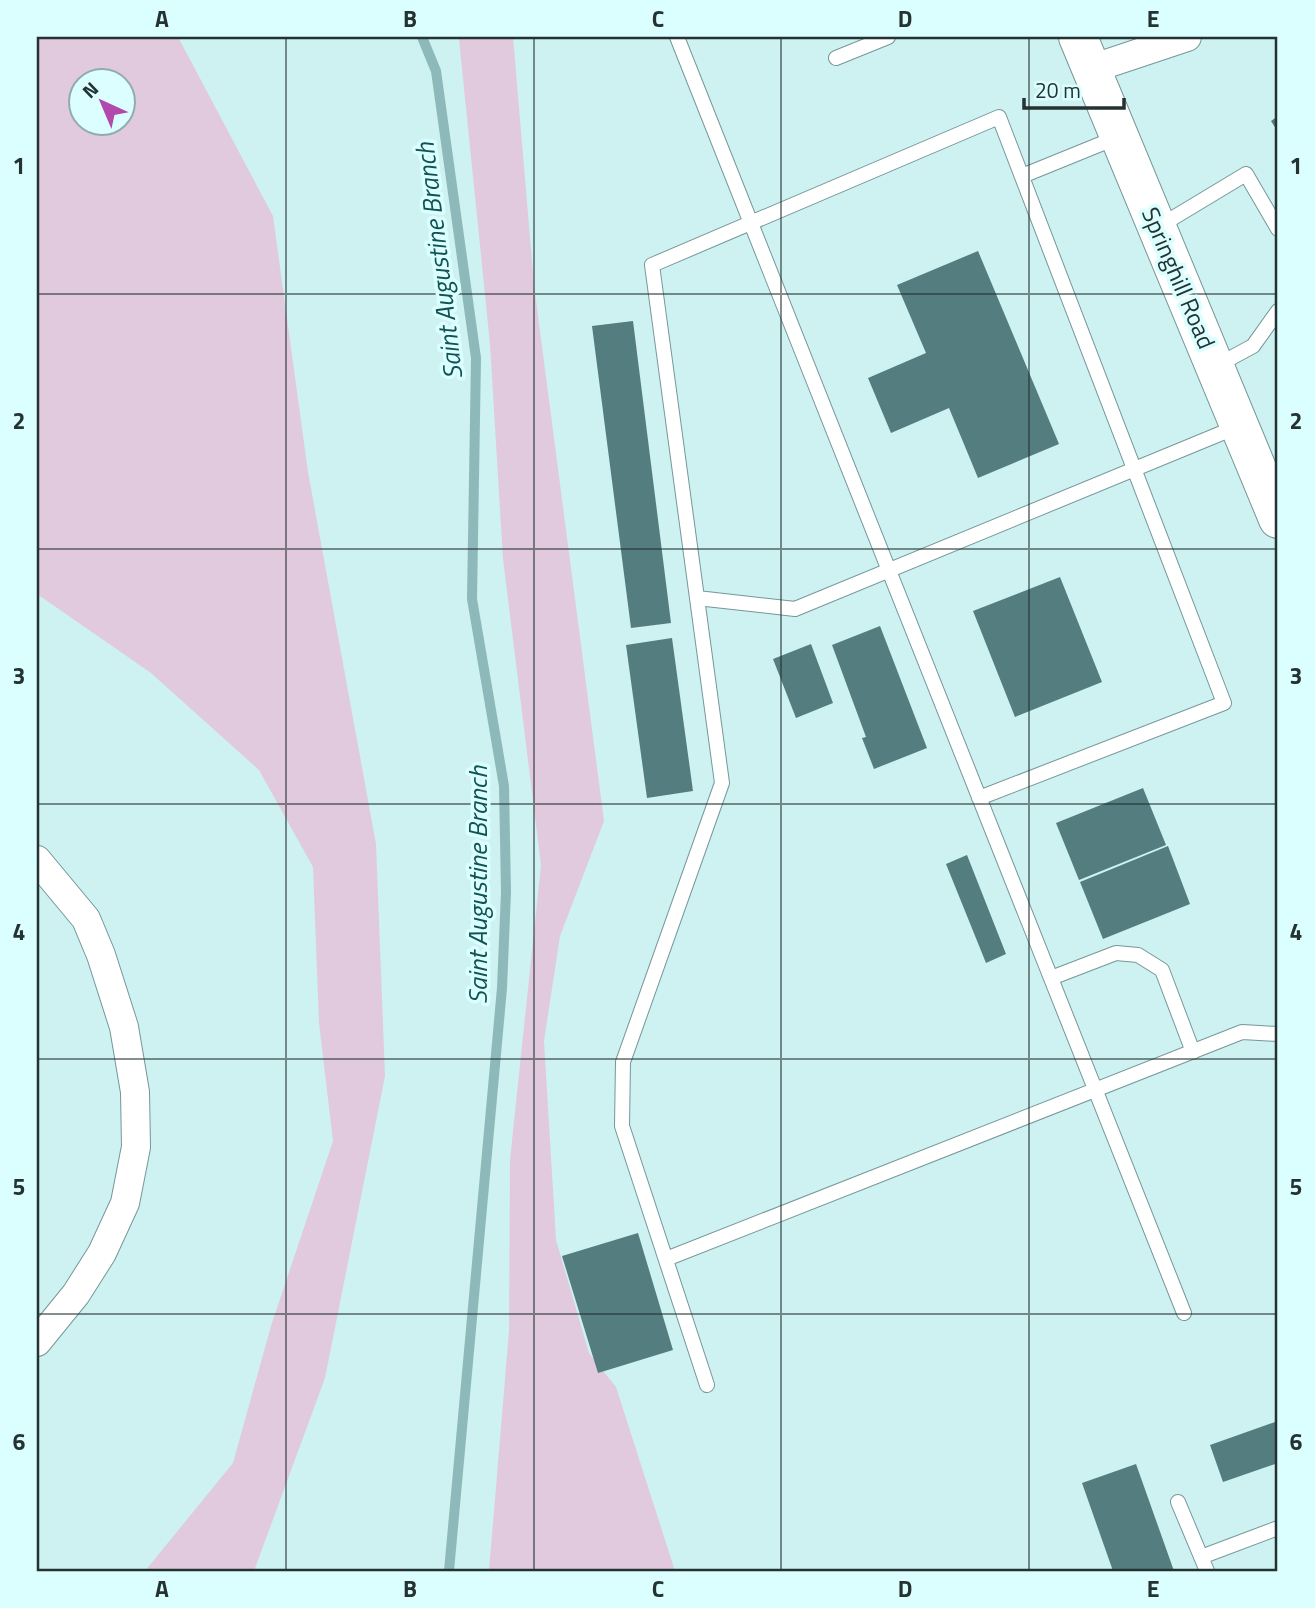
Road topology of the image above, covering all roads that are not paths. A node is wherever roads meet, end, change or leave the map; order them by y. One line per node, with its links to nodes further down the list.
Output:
1 (677, 37): 8 (lane)
2 (888, 37): 5 (lane)
3 (1178, 38): 4 (street)
4 (1085, 53): 6 (main road, Springhill Road)
5 (836, 58)
6 (1120, 136): 7 (lane); 9 (main road, Springhill Road)
7 (1022, 176): 8 (lane); 14 (lane)
8 (751, 223): 16 (lane); 17 (lane)
9 (1157, 227): 10 (lane); 12 (main road, Springhill Road)
10 (1278, 229)
11 (1278, 311): 12 (lane)
12 (1215, 366): 13 (main road, Springhill Road)
13 (1240, 426): 14 (lane); 15 (main road, Springhill Road)
14 (1134, 470): 16 (lane); 18 (lane)
15 (1278, 519)
16 (888, 570): 17 (lane); 18 (lane)
17 (696, 598): 24 (lane)
18 (979, 798): 20 (lane)
19 (37, 860): 26 (street)
20 (1051, 978): 22 (lane); 23 (lane)
21 (1278, 1034): 22 (lane)
22 (1193, 1052): 23 (lane)
23 (1095, 1090): 24 (lane); 25 (lane)
24 (666, 1259): 27 (lane)
25 (1184, 1313)
26 (37, 1342)
27 (706, 1385)
28 (1178, 1502): 30 (lane)
29 (1278, 1528): 30 (lane)
30 (1201, 1557): 31 (lane)
31 (1207, 1571)

